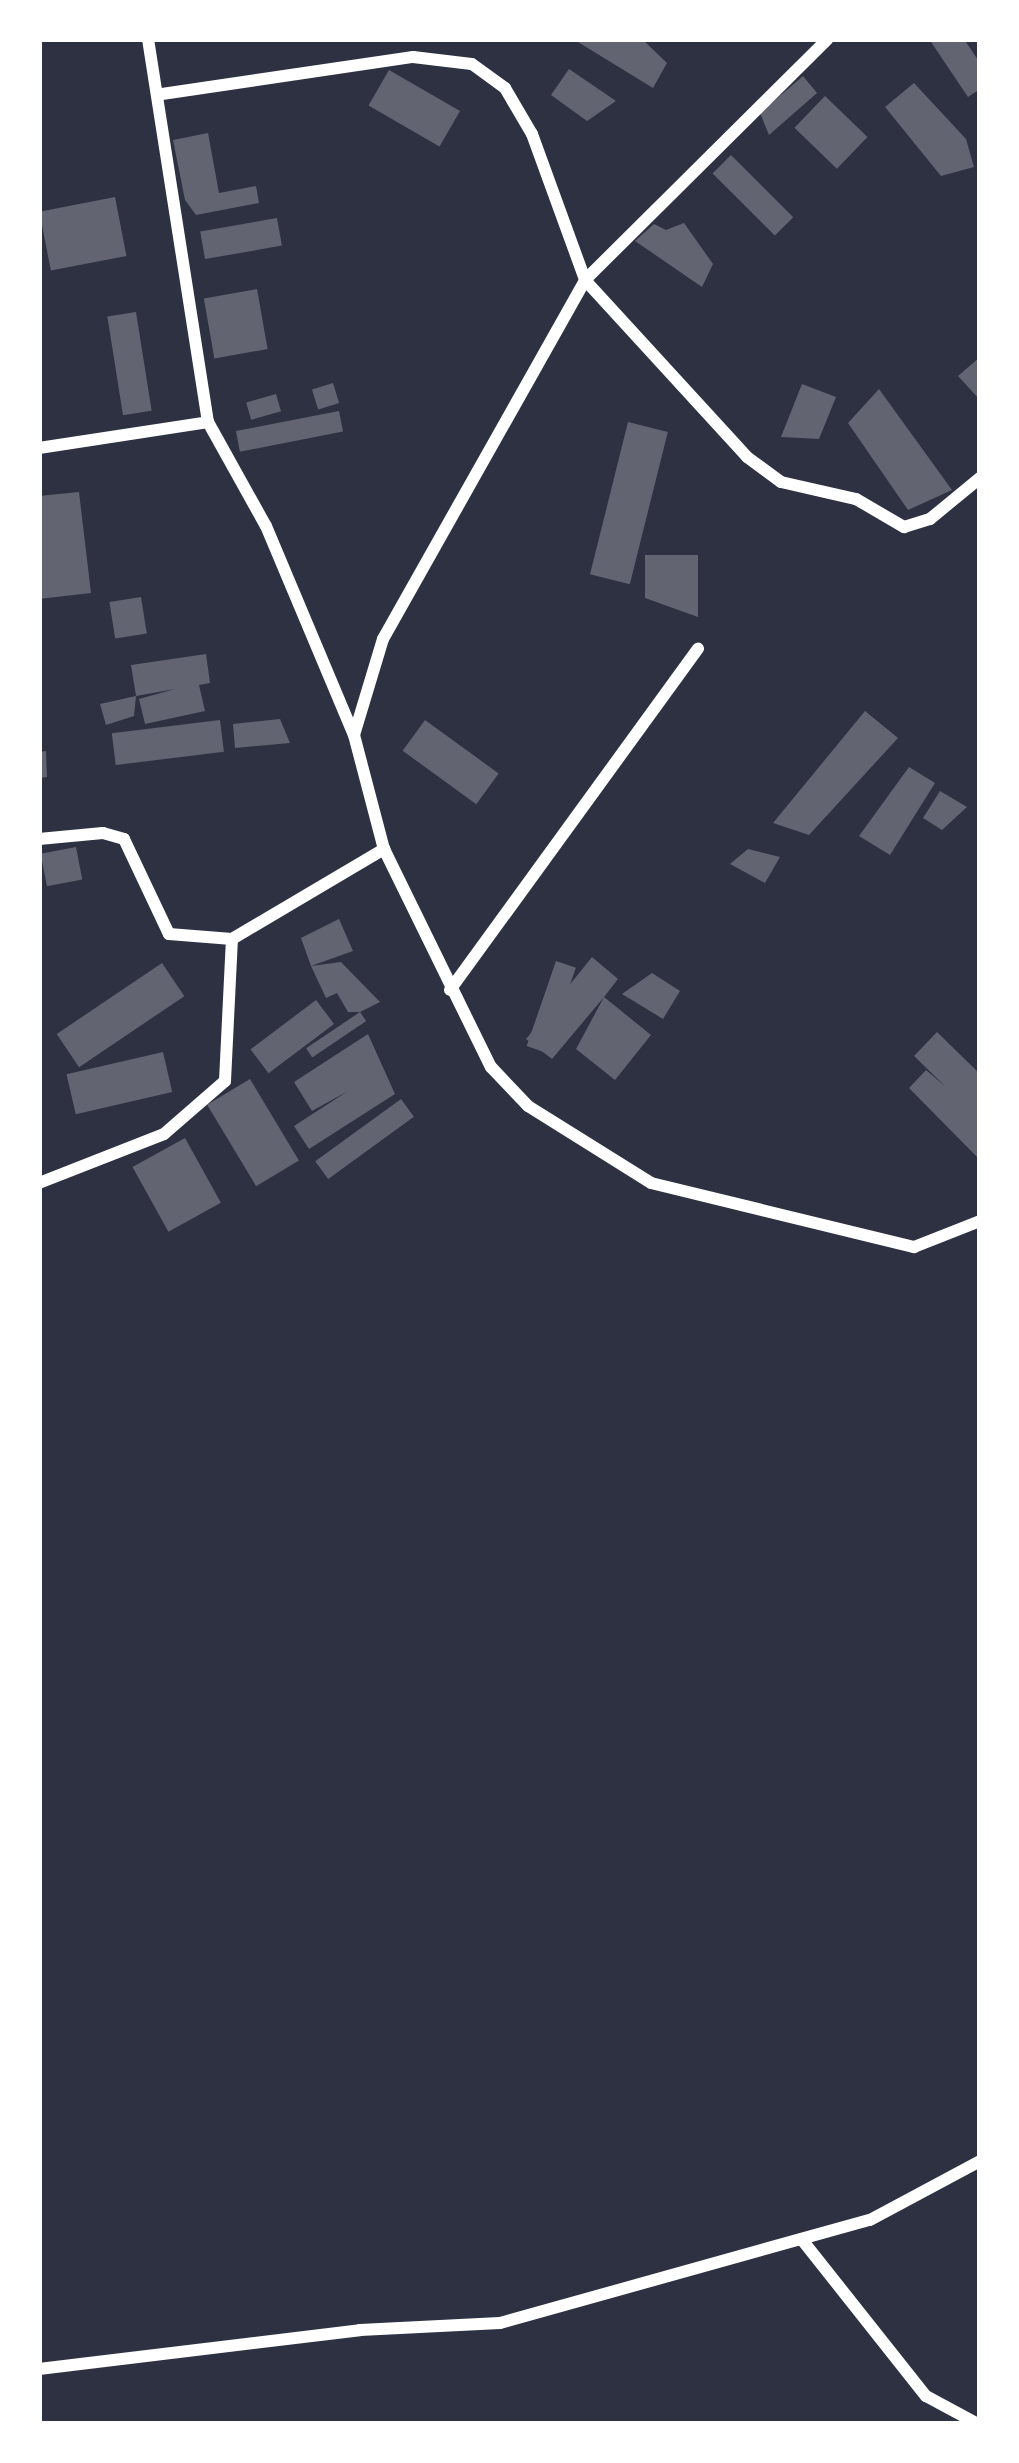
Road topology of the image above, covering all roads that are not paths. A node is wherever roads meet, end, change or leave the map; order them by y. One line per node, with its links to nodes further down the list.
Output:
1 (148, 39): 3 (street)
2 (828, 39): 4 (street)
3 (162, 94): 4 (street); 5 (street)
4 (585, 280): 7 (street); 9 (street)
5 (208, 422): 6 (street); 9 (street)
6 (39, 448)
7 (980, 478)
8 (698, 649): 13 (street)
9 (354, 735): 11 (street)
10 (39, 839): 12 (street)
11 (384, 849): 12 (street); 13 (street)
12 (232, 939): 14 (street)
13 (450, 989): 15 (street)
14 (39, 1183)
15 (980, 1221)
16 (980, 2162): 17 (street)
17 (802, 2241): 18 (street); 19 (street)
18 (39, 2369)
19 (978, 2424)

